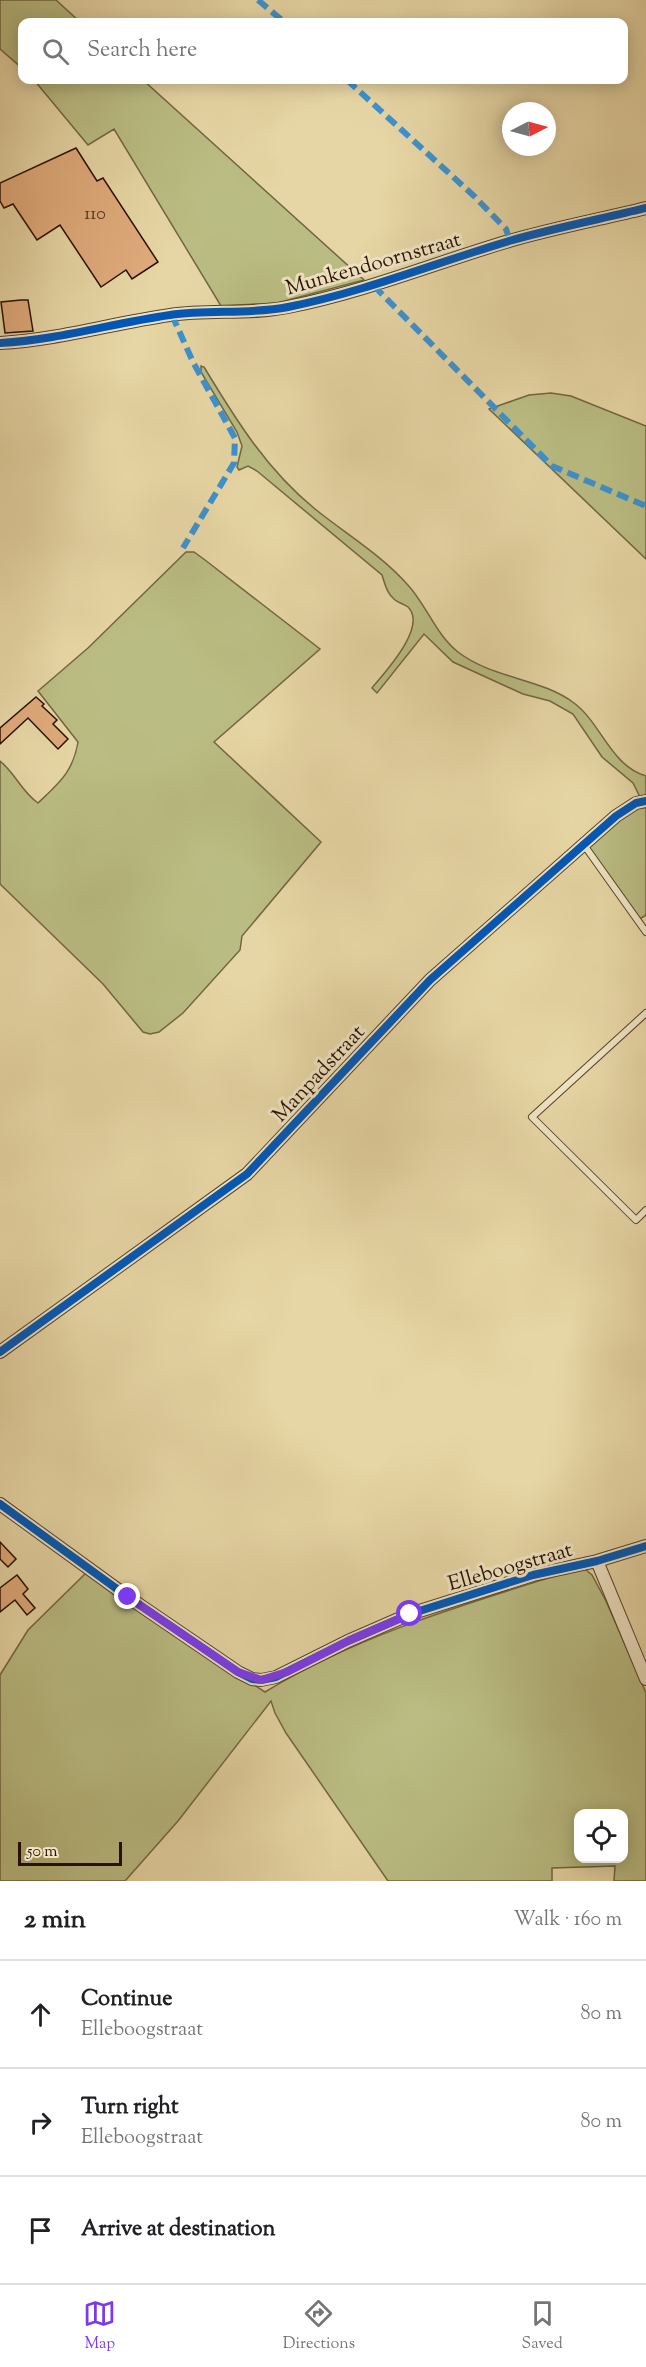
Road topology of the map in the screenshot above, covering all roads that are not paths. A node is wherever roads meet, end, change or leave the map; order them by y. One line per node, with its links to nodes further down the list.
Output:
1 (646, 208): 2 (street, Munkendoornstraat)
2 (0, 343)
3 (646, 801): 4 (street, Manpadstraat)
4 (584, 844): 5 (lane); 8 (street, Manpadstraat)
5 (646, 932)
6 (646, 1013): 7 (lane)
7 (646, 1210)
8 (0, 1352)
9 (0, 1504): 11 (street, Elleboogstraat)
10 (646, 1546): 11 (street)
11 (597, 1561): 12 (street, Elleboogstraat)
12 (646, 1679)

